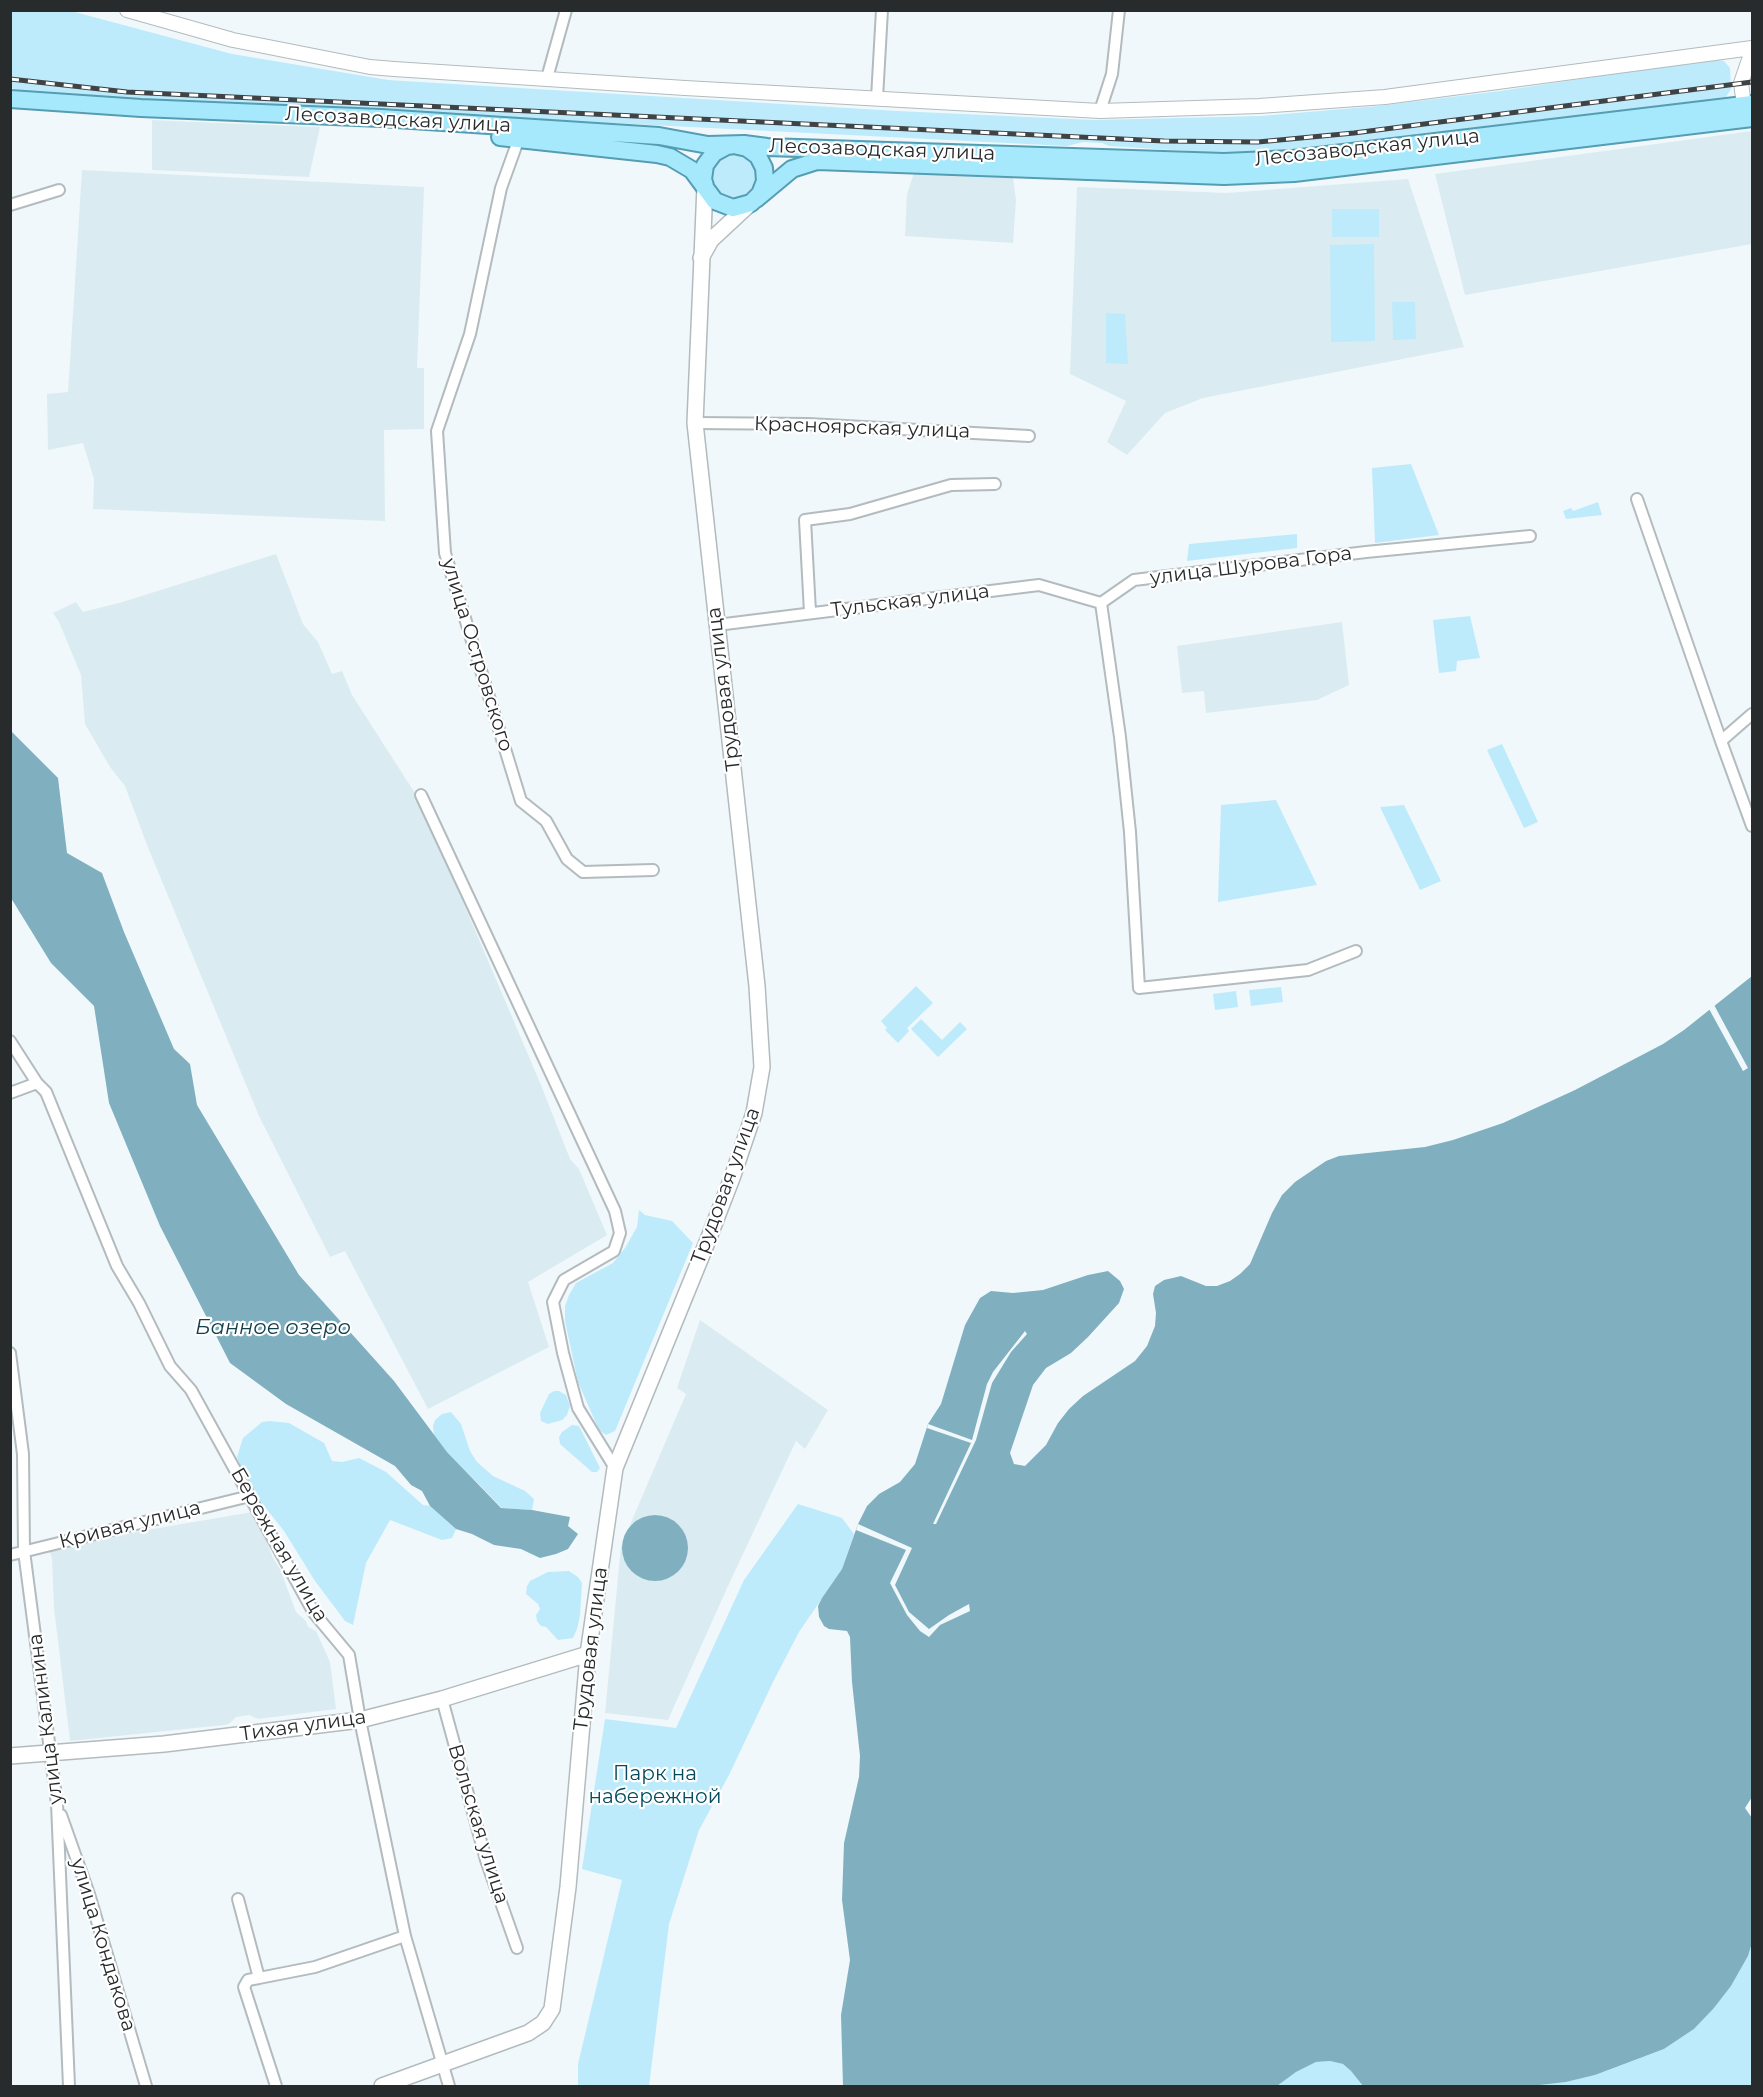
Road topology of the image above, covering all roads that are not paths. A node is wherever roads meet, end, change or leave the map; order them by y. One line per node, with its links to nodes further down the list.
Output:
1 (127, 10): 6 (street)
2 (566, 10): 6 (street)
3 (882, 10): 7 (street)
4 (1119, 10): 11 (street)
5 (1752, 49): 9 (street); 11 (street)
6 (547, 78): 7 (street)
7 (877, 98): 11 (street)
8 (10, 99): 13 (main road, Лесозаводская улица)
9 (1749, 109): 13 (main road, Лесозаводская улица); 16 (main road, Лесозаводская улица)
10 (10, 110): 12 (main road, Лесозаводская улица)
11 (1100, 111)
12 (519, 138): 14 (main road, Лесозаводская улица); 31 (street, улица Островского)
13 (734, 145): 14 (main road); 16 (main road)
14 (705, 186): 16 (main road); 18 (main road, Трудовая улица)
15 (59, 190): 17 (street)
16 (756, 199): 18 (main road)
17 (10, 205)
18 (701, 258): 19 (main road, Трудовая улица)
19 (694, 423): 20 (street, Красноярская улица); 26 (main road, Трудовая улица)
20 (1029, 436)
21 (995, 484): 25 (street)
22 (1637, 499): 28 (street)
23 (1530, 536): 24 (street, улица Шурова Гора)
24 (1101, 603): 25 (street, Тульская улица); 32 (street)
25 (810, 612): 26 (street, Тульская улица)
26 (717, 625): 37 (main road, Трудовая улица)
27 (1752, 714): 28 (street)
28 (1721, 741): 30 (street)
29 (421, 795): 37 (street)
30 (1752, 826)
31 (653, 870)
32 (1356, 951)
33 (10, 1041): 34 (street, Бережная улица)
34 (38, 1083): 35 (street); 38 (street, Бережная улица)
35 (10, 1093)
36 (10, 1353): 39 (street, улица Калинина)
37 (615, 1468): 41 (main road, Трудовая улица)
38 (249, 1496): 39 (street, Кривая улица); 43 (street, Бережная улица)
39 (24, 1551): 40 (street, Кривая улица); 44 (street, улица Калинина)
40 (10, 1554)
41 (588, 1654): 42 (main road, Тихая улица); 51 (main road, Трудовая улица)
42 (442, 1699): 43 (main road, Тихая улица); 49 (street, Вольская улица)
43 (360, 1720): 44 (main road, Тихая улица); 48 (street, Бережная улица)
44 (51, 1754): 45 (main road, Тихая улица); 46 (street, улица Калинина)
45 (10, 1756)
46 (57, 1804): 52 (street, улица Калинина); 53 (street, улица Кондакова)
47 (238, 1899): 50 (street)
48 (405, 1936): 50 (street); 51 (street, Бережная улица)
49 (517, 1948)
50 (259, 1978): 54 (street)
51 (443, 2064): 55 (main road); 56 (street, Бережная улица)
52 (69, 2086)
53 (146, 2086)
54 (276, 2086)
55 (382, 2086)
56 (449, 2086)

